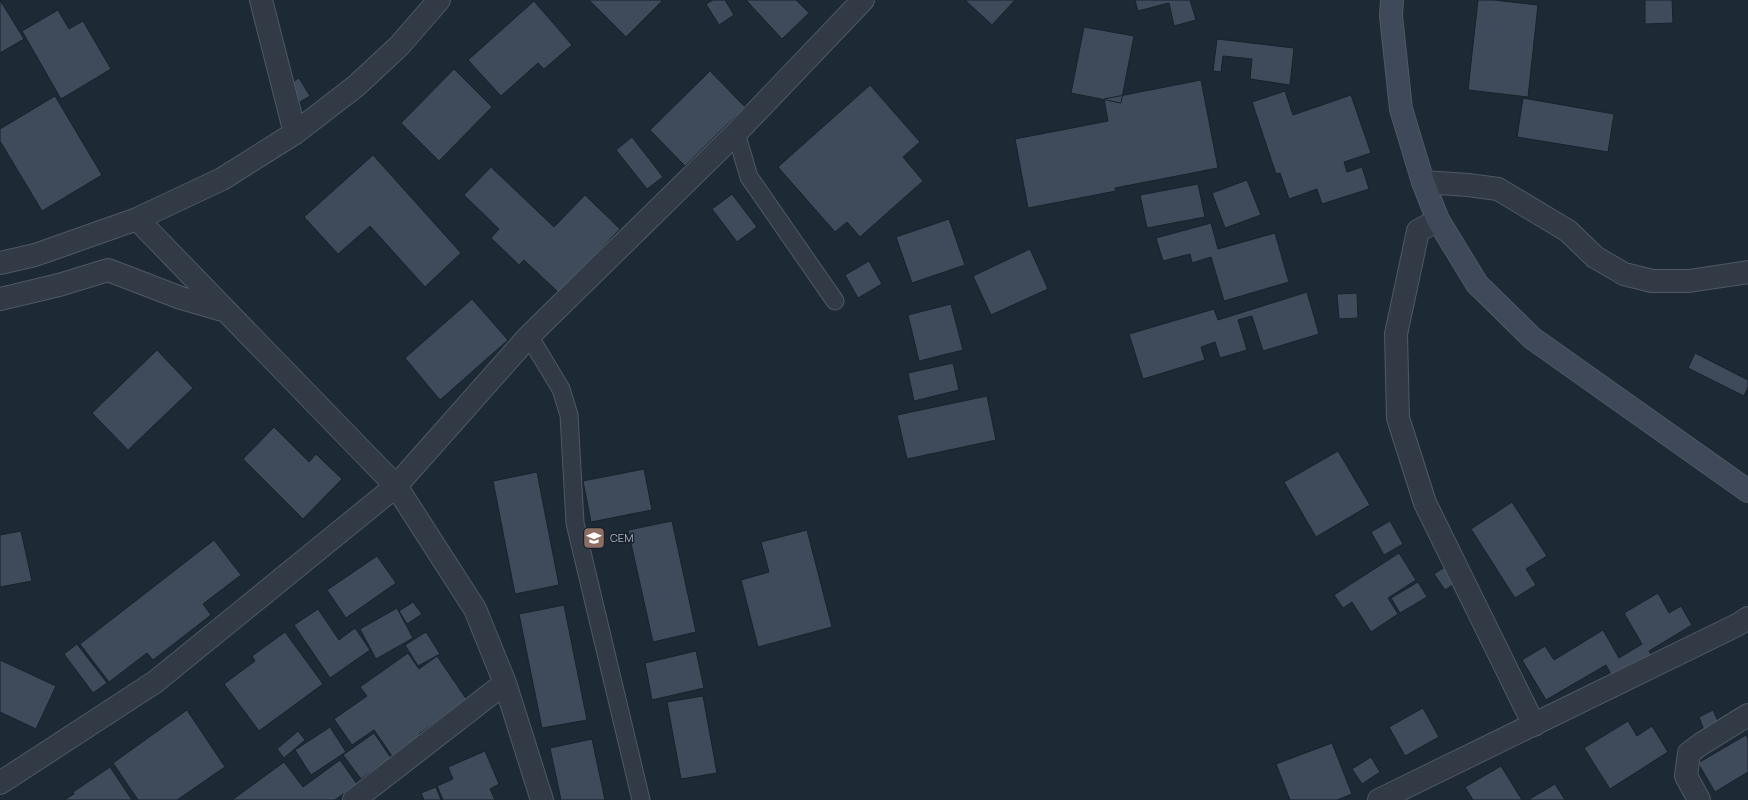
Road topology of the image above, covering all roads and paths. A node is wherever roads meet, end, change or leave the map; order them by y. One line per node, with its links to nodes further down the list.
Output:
1 (261, 0): 5 (street)
2 (439, 0): 5 (street)
3 (1392, 0): 7 (main road)
4 (856, 2): 6 (street)
5 (295, 133): 8 (street)
6 (736, 133): 13 (lane); 15 (street)
7 (1423, 182): 9 (main road); 11 (street)
8 (137, 219): 10 (street); 14 (street)
9 (1438, 220): 17 (main road); 21 (street)
10 (0, 263)
11 (1748, 272)
12 (0, 299): 14 (street)
13 (835, 301)
14 (226, 311): 16 (street)
15 (530, 336): 16 (street); 25 (lane)
16 (396, 486): 19 (street); 22 (street)
17 (1748, 491)
18 (1744, 625): 21 (street)
19 (505, 683): 23 (street); 24 (street)
20 (1748, 715): 27 (street)
21 (1534, 726): 26 (street)
22 (0, 783)
23 (354, 800)
24 (542, 800)
25 (641, 800)
26 (1379, 800)
27 (1699, 800)

